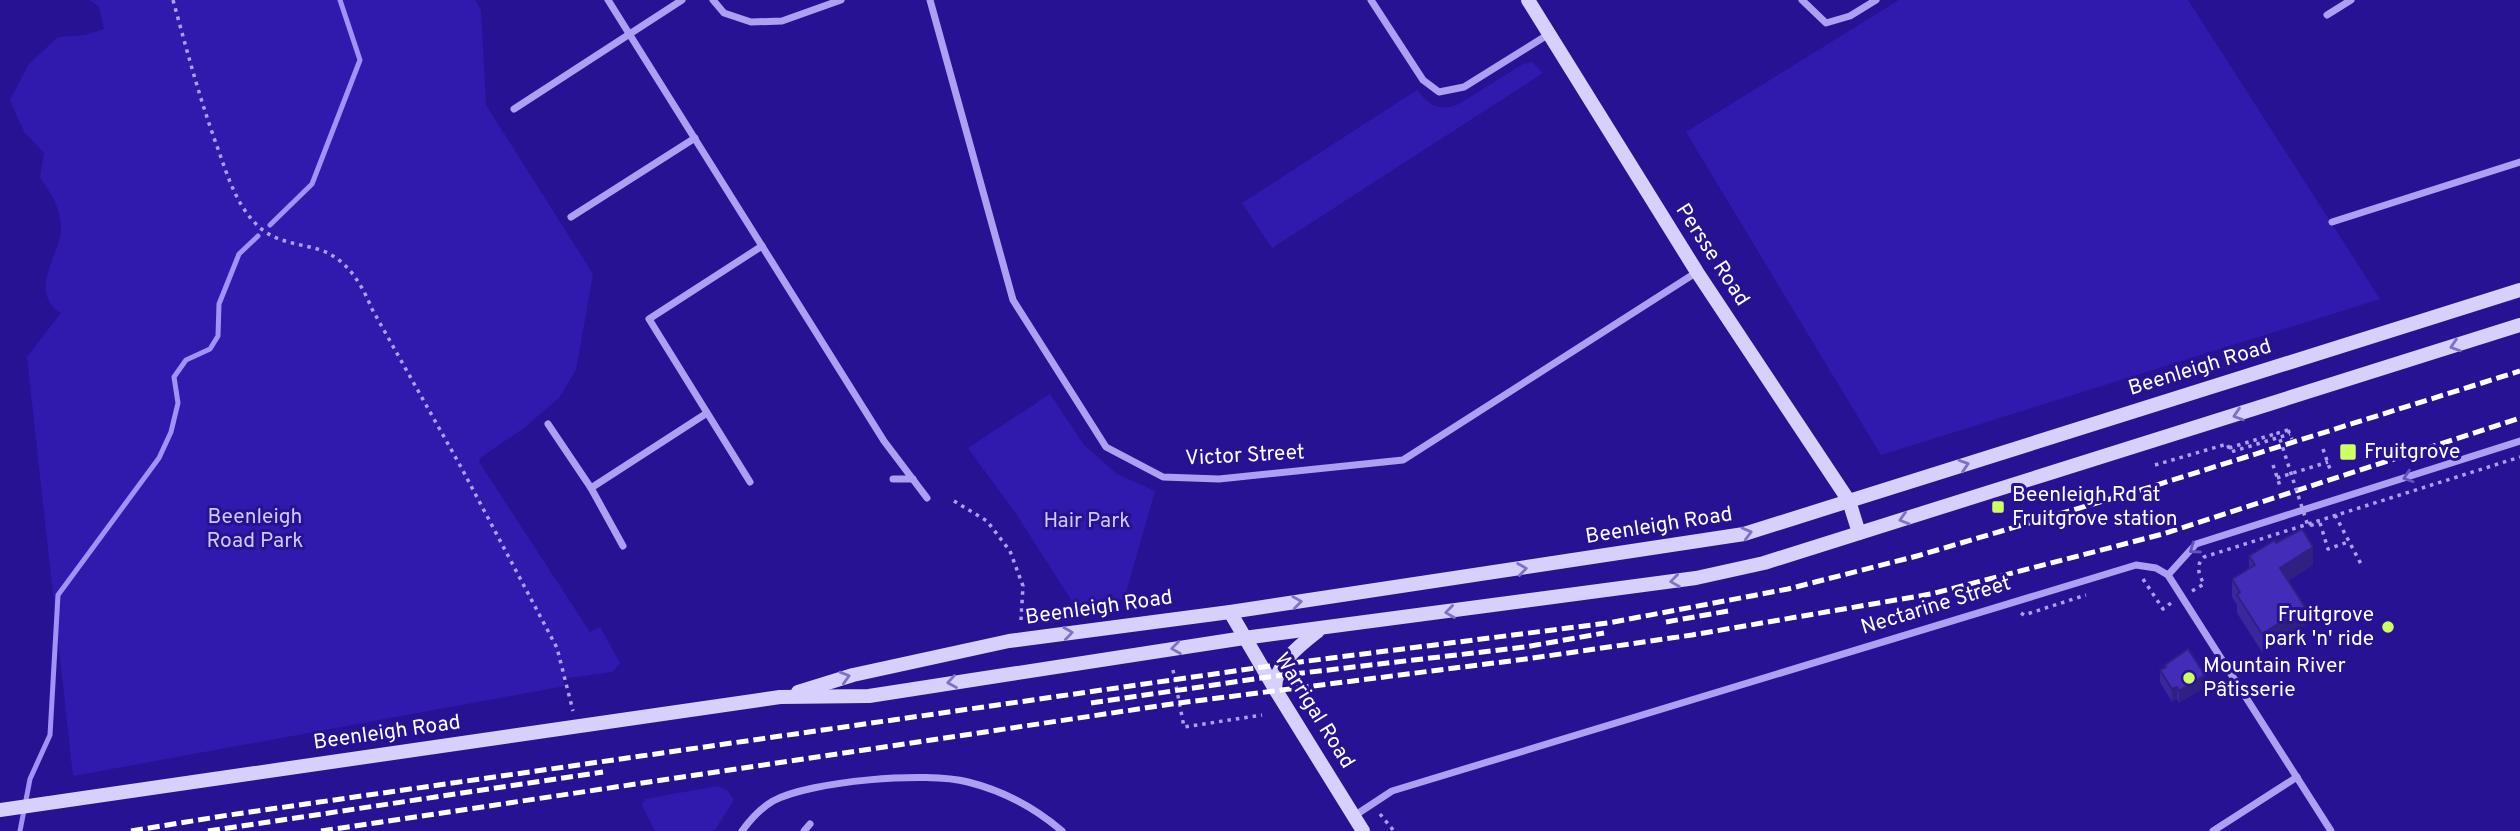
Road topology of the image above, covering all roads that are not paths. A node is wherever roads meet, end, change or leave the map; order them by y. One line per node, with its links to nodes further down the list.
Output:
1 (608, 0): 12 (street)
2 (682, 0): 12 (street)
3 (713, 0): 4 (street)
4 (841, 0)
5 (930, 0): 20 (street, Victor Street)
6 (1371, 0): 13 (street)
7 (1528, 0): 13 (main road, Persse Road)
8 (1802, 0): 9 (street)
9 (1876, 0)
10 (2351, 0): 11 (street)
11 (2327, 15)
12 (630, 34): 14 (street); 15 (street)
13 (1549, 34): 20 (main road, Persse Road)
14 (514, 109)
15 (695, 138): 17 (street); 19 (street)
16 (2520, 162): 18 (street)
17 (571, 217)
18 (2332, 222)
19 (762, 246): 23 (street); 27 (street)
20 (1697, 272): 31 (main road, Persse Road)
21 (2520, 290): 31 (main road, Beenleigh Road, one-way to 21)
22 (2520, 325): 32 (main road, Beenleigh Road, one-way to 32)
23 (707, 413): 28 (street); 29 (street)
24 (548, 424): 29 (street)
25 (2520, 441): 34 (street, one-way to 34)
26 (893, 478): 27 (street)
27 (913, 479): 30 (street)
28 (750, 482)
29 (591, 488): 33 (street)
30 (927, 498)
31 (1849, 501): 32 (main road, Persse Road); 35 (main road, Beenleigh Road, one-way to 31)
32 (1859, 533): 36 (main road, Beenleigh Road, one-way to 36)
33 (623, 546)
34 (2168, 575): 40 (street); 42 (street, Nectarine Street)
35 (1230, 612): 37 (main road, Warrigal Road); 39 (main road, Beenleigh Road, one-way to 35)
36 (1320, 629): 37 (main road, Beenleigh Road); 38 (main road)
37 (1244, 638): 38 (main road, Warrigal Road); 39 (main road, Beenleigh Road, one-way to 39)
38 (1275, 689): 42 (main road, Warrigal Road)
39 (780, 697): 41 (main road, Beenleigh Road)
40 (2297, 777): 48 (street); 49 (street)
41 (6, 809)
42 (1354, 816): 47 (main road, Warrigal Road)
43 (810, 824): 45 (street)
44 (742, 831): 46 (street)
45 (804, 831)
46 (1062, 831)
47 (1363, 831)
48 (2213, 831)
49 (2331, 831)

